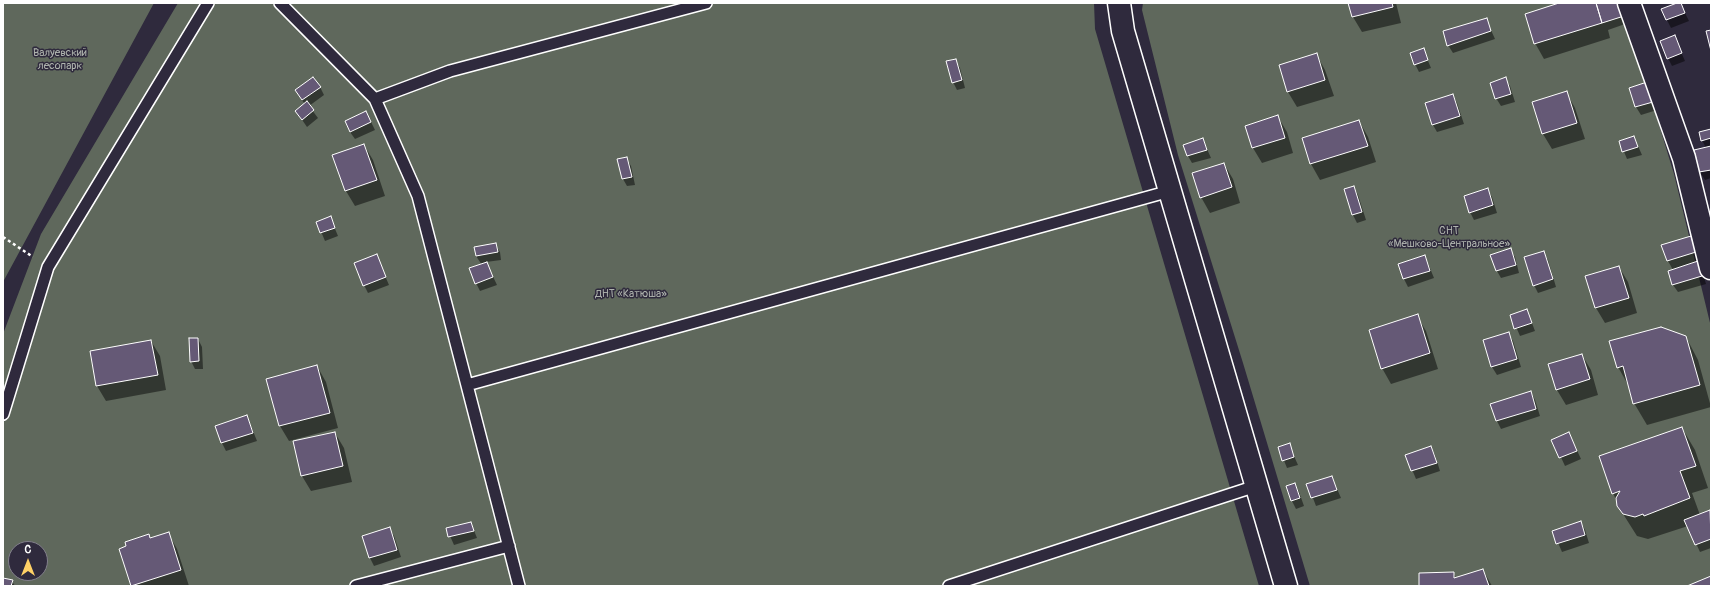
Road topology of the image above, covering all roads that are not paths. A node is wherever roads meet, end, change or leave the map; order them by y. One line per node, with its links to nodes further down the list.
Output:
1 (208, 3): 10 (lane)
2 (280, 3): 6 (lane)
3 (706, 3): 6 (lane)
4 (1119, 3): 7 (street)
5 (1629, 3): 8 (street)
6 (375, 99): 9 (lane)
7 (1170, 192): 9 (lane); 11 (street)
8 (1711, 268)
9 (467, 385): 12 (lane)
10 (3, 414)
11 (1256, 486): 15 (lane); 16 (street)
12 (509, 546): 13 (lane); 14 (lane)
13 (356, 586)
14 (519, 586)
15 (949, 586)
16 (1286, 586)

